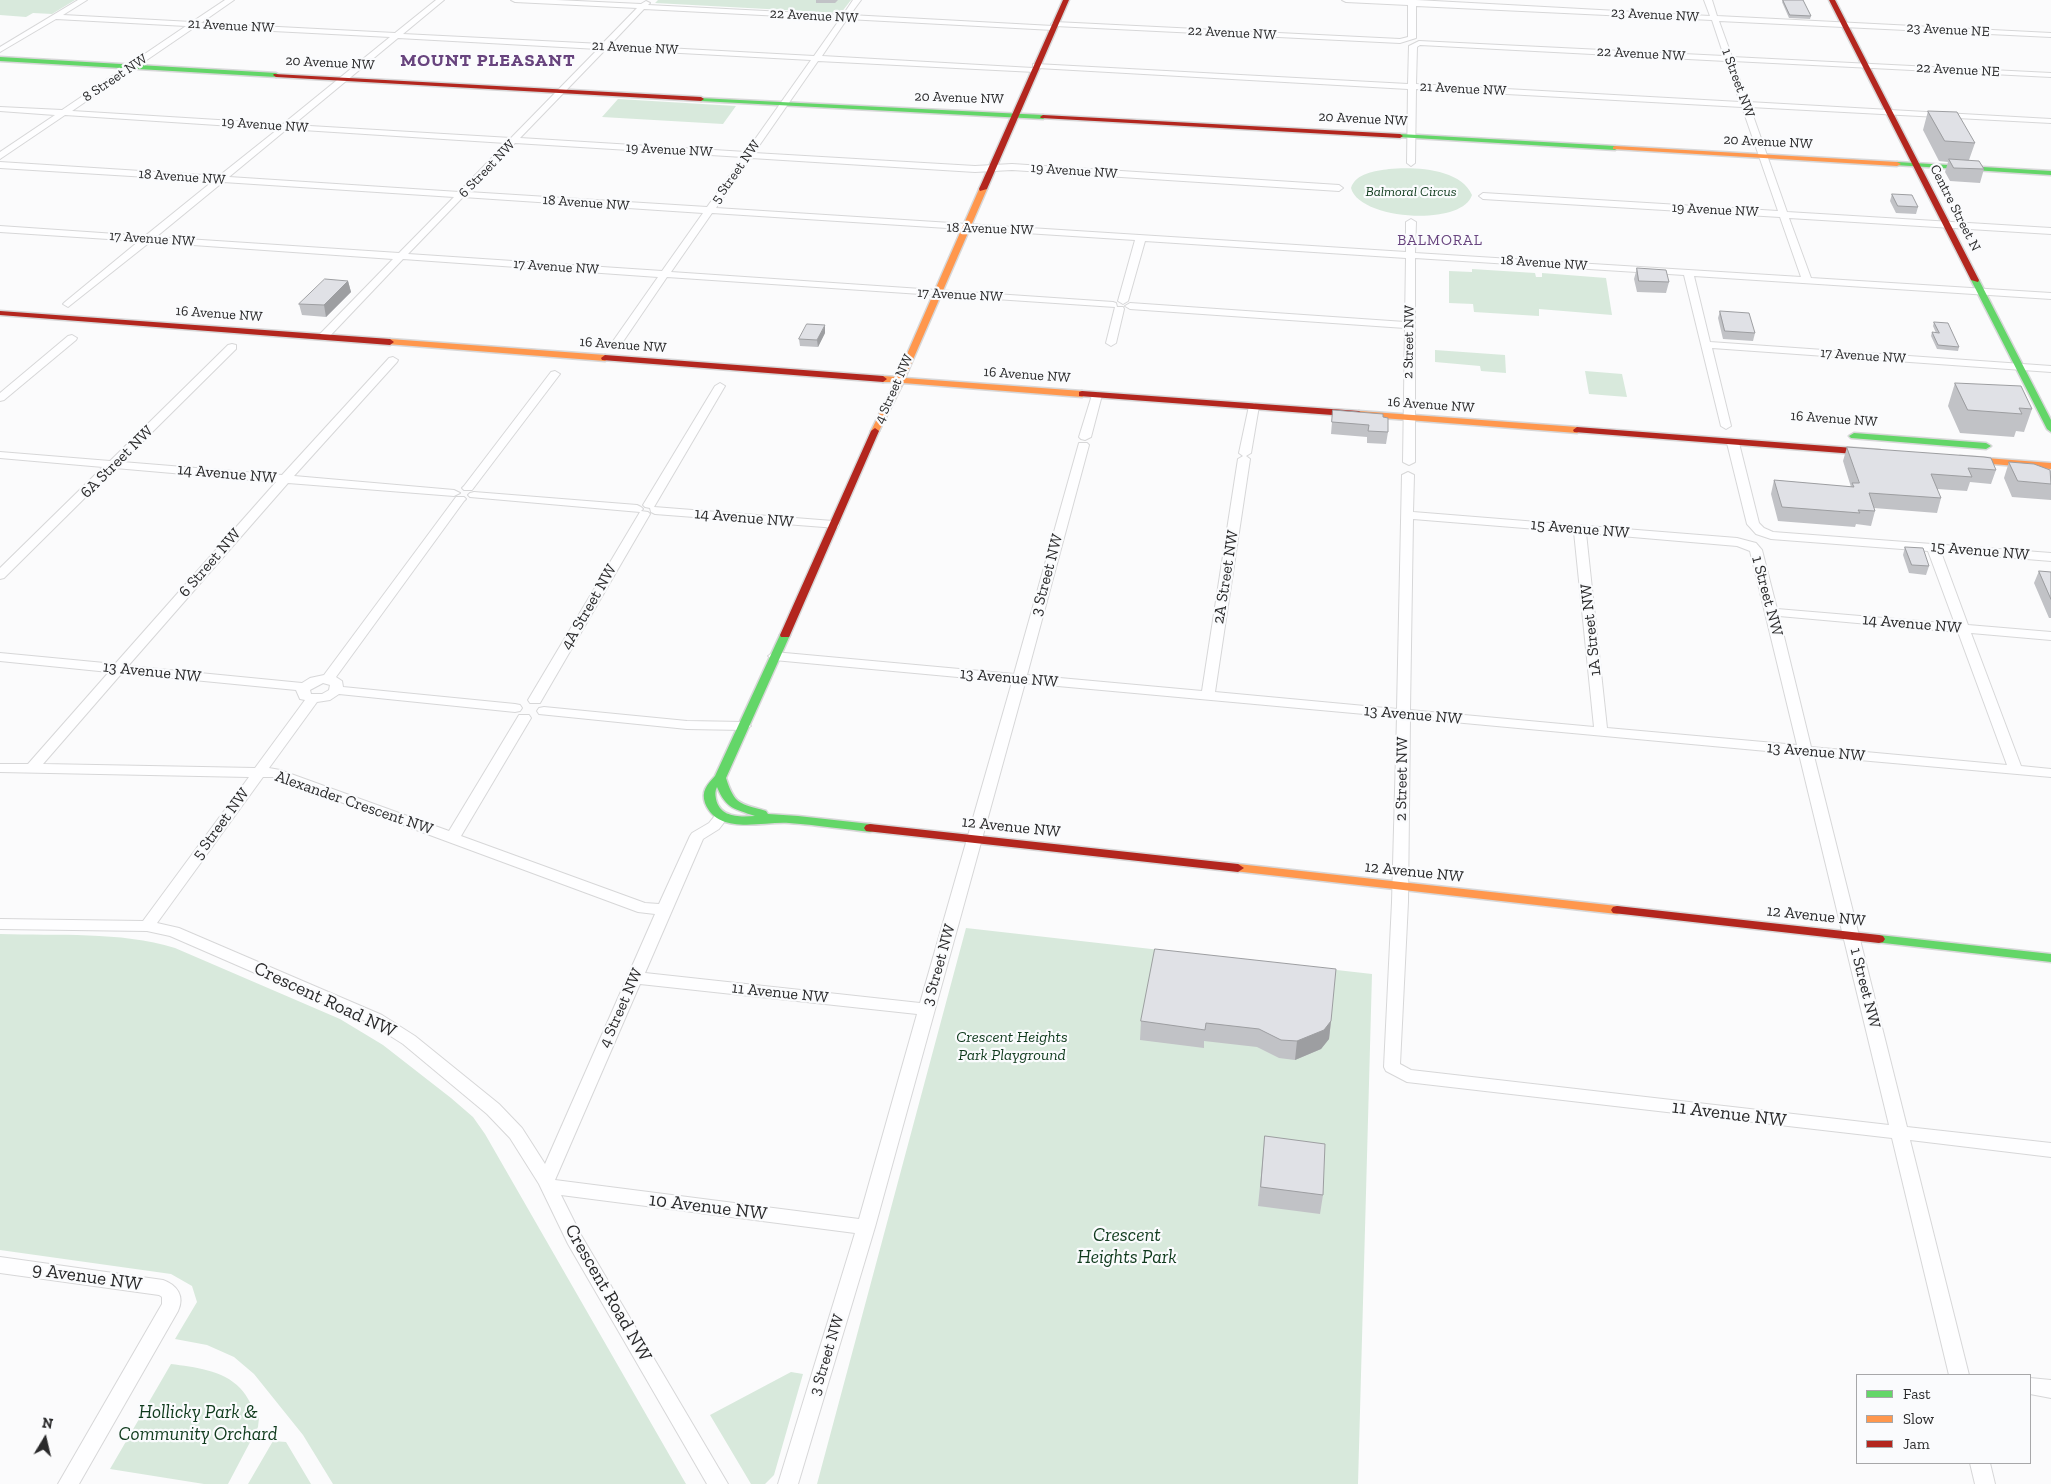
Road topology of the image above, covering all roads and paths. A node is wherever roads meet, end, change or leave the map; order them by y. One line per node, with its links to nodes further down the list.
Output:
1 (83, 0): 12 (street)
2 (230, 0): 15 (street, 8 Street NW)
3 (440, 0): 18 (street)
4 (515, 0): 11 (street, 22 Avenue NW)
5 (857, 0): 13 (street, 5 Street NW)
6 (1066, 0): 17 (main road, 4 Street NW)
7 (1346, 0): 10 (street, 23 Avenue NW)
8 (1708, 0): 14 (street, 1 Street NW)
9 (1832, 0): 16 (main road, Centre Street N)
10 (1412, 2): 14 (street, 23 Avenue NW); 17 (street, 22 Avenue NW)
11 (645, 3): 13 (street, 22 Avenue NW); 20 (street, 6 Street NW)
12 (56, 16): 15 (street, 21 Avenue NW); 21 (street)
13 (844, 17): 17 (street, 22 Avenue NW); 22 (street, 5 Street NW)
14 (1714, 18): 16 (street, 23 Avenue NW); 23 (street, 1 Street NW)
15 (194, 24): 18 (street, 21 Avenue NW); 26 (street, 8 Street NW)
16 (1845, 24): 19 (street, 23 Avenue NE); 25 (main road, Centre Street N)
17 (1054, 26): 27 (main road, 4 Street NW)
18 (396, 35): 20 (street, 21 Avenue NW); 29 (street)
19 (2051, 35)
20 (604, 47): 22 (street, 21 Avenue NW); 31 (street, 6 Street NW)
21 (0, 50)
22 (816, 58): 27 (street, 21 Avenue NW); 32 (street, 5 Street NW)
23 (1729, 58): 25 (street, 22 Avenue NW); 30 (street, 22 Avenue NW); 33 (street, 1 Street NW)
24 (0, 59): 26 (main road, 20 Avenue NW)
25 (1865, 65): 28 (street, 22 Avenue NE); 36 (main road, Centre Street N)
26 (132, 66): 29 (main road, 20 Avenue NW); 35 (street, 8 Street NW)
27 (1035, 68): 30 (street, 21 Avenue NW); 37 (main road, 4 Street NW)
28 (2051, 75)
29 (343, 78): 31 (main road, 20 Avenue NW); 39 (street)
30 (1412, 87): 33 (street, 21 Avenue NW); 40 (street)
31 (561, 91): 32 (main road, 20 Avenue NW); 41 (street, 6 Street NW)
32 (784, 104): 37 (main road, 20 Avenue NW); 42 (street, 5 Street NW)
33 (1745, 105): 36 (street, 21 Avenue NW); 44 (street, 1 Street NW)
34 (0, 109): 35 (street, 19 Avenue NW)
35 (63, 113): 39 (street, 19 Avenue NW); 43 (street, 8 Street NW)
36 (1889, 113): 38 (street, 21 Avenue NW); 47 (main road, Centre Street N)
37 (1015, 115): 40 (main road, 20 Avenue NW); 48 (main road, 4 Street NW)
38 (2051, 122)
39 (285, 126): 41 (street, 19 Avenue NW); 50 (street)
40 (1411, 136): 44 (main road, 20 Avenue NW); 45 (street)
41 (514, 141): 42 (street, 19 Avenue NW); 52 (street, 6 Street NW)
42 (748, 155): 48 (street, 19 Avenue NW); 54 (street, 5 Street NW)
43 (0, 156)
44 (1764, 156): 47 (main road, 20 Avenue NW); 55 (street, 1 Street NW)
45 (1411, 163)
46 (0, 165): 50 (street, 18 Avenue NW)
47 (1916, 165): 49 (main road, 20 Avenue NW); 57 (main road, Centre Street N)
48 (991, 168): 51 (street, 19 Avenue NW); 58 (main road, 4 Street NW)
49 (2051, 173)
50 (220, 180): 52 (street, 18 Avenue NW); 62 (street)
51 (1339, 188)
52 (461, 195): 54 (street, 18 Avenue NW); 64 (street, 6 Street NW)
53 (1483, 196): 55 (street, 19 Avenue NW)
54 (709, 211): 58 (street, 18 Avenue NW); 66 (street, 5 Street NW)
55 (1784, 214): 57 (street, 19 Avenue NW); 67 (street, 1 Street NW)
56 (1411, 222): 63 (street, 2 Street NW)
57 (1947, 224): 60 (street, 19 Avenue NW); 68 (main road, Centre Street N)
58 (966, 227): 61 (street, 18 Avenue NW); 69 (main road, 4 Street NW)
59 (0, 229): 62 (street, 17 Avenue NW)
60 (2051, 231)
61 (1141, 237): 63 (street, 18 Avenue NW); 72 (street)
62 (147, 239): 64 (street, 17 Avenue NW); 71 (street)
63 (1410, 254): 65 (street, 18 Avenue NW); 79 (street, 2 Street NW)
64 (401, 257): 66 (street, 17 Avenue NW); 77 (street, 6 Street NW)
65 (1688, 272): 67 (street, 18 Avenue NW); 84 (street)
66 (664, 275): 69 (street, 17 Avenue NW); 83 (street, 5 Street NW)
67 (1807, 280): 68 (street, 18 Avenue NW)
68 (1981, 291): 70 (street, 18 Avenue NW); 87 (main road, Centre Street N)
69 (936, 293): 72 (street, 17 Avenue NW); 90 (main road, 4 Street NW)
70 (2051, 296)
71 (64, 304): 73 (main road)
72 (1121, 305): 79 (street, 17 Avenue NW); 82 (street)
73 (84, 306)
74 (0, 313): 80 (main road, 16 Avenue NW)
75 (0, 318): 81 (main road)
76 (317, 322): 77 (main road)
77 (336, 324): 78 (main road); 80 (street, 6 Street NW)
78 (353, 325)
79 (1409, 325): 94 (street, 2 Street NW)
80 (323, 337): 90 (main road, 16 Avenue NW)
81 (72, 338): 93 (street)
82 (1110, 343)
83 (616, 344)
84 (1706, 345): 87 (street, 17 Avenue NW); 98 (street)
85 (232, 347): 107 (street, 6A Street NW)
86 (393, 360): 110 (street, 6 Street NW)
87 (2019, 367): 88 (street, 17 Avenue NW); 99 (main road, Centre Street N)
88 (2051, 369)
89 (555, 374): 111 (street)
90 (899, 381): 92 (main road, 16 Avenue NW); 115 (main road, 4 Street NW)
91 (720, 386): 113 (street, 4A Street NW)
92 (1097, 395): 96 (main road, 16 Avenue NW); 128 (street, 3 Street NW)
93 (0, 398)
94 (1404, 402): 95 (main road, 16 Avenue NW); 97 (street, 2 Street NW)
95 (1425, 404)
96 (1254, 406): 97 (main road, 16 Avenue NW); 131 (street, 2A Street NW)
97 (1408, 418): 101 (main road, 16 Avenue NW); 114 (street, 2 Street NW)
98 (1726, 426)
99 (2051, 429)
100 (1843, 435): 102 (main road, 16 Avenue NW)
101 (1733, 443): 103 (main road, 16 Avenue NW); 117 (street, 1 Street NW)
102 (1998, 447)
103 (1889, 454)
104 (0, 455): 107 (street, 14 Avenue NW)
105 (1948, 458): 106 (main road)
106 (2006, 462): 108 (main road); 109 (main road)
107 (114, 465): 110 (street, 14 Avenue NW); 121 (street, 6A Street NW)
108 (2051, 466)
109 (2049, 478)
110 (285, 479): 112 (street, 14 Avenue NW); 127 (street, 6 Street NW)
111 (471, 492): 112 (street); 113 (street, 14 Avenue NW)
112 (457, 496): 129 (street)
113 (646, 510): 115 (street, 14 Avenue NW); 132 (street, 4A Street NW)
114 (1407, 515): 116 (street, 15 Avenue NW); 135 (street, 2 Street NW)
115 (833, 525): 125 (main road, 4 Street NW)
116 (1580, 529): 118 (street, 15 Avenue NW); 137 (street, 1A Street NW)
117 (1760, 531): 119 (street, 15 Avenue NW)
118 (1752, 546): 122 (street, 1 Street NW)
119 (1933, 547): 120 (street, 15 Avenue NW); 123 (street)
120 (2051, 557)
121 (0, 575)
122 (1772, 612): 123 (street, 14 Avenue NW); 138 (street, 1 Street NW)
123 (1963, 628): 124 (street, 14 Avenue NW); 141 (street)
124 (2051, 636)
125 (774, 656): 128 (street, 13 Avenue NW); 136 (main road, 4 Street NW)
126 (0, 657): 127 (street, 13 Avenue NW)
127 (117, 669): 130 (street, 13 Avenue NW); 140 (street, 6 Street NW)
128 (1019, 679): 131 (street, 13 Avenue NW); 148 (street, 3 Street NW)
129 (332, 685): 130 (street); 130 (street); 134 (street)
130 (309, 693): 142 (street, 5 Street NW)
131 (1208, 696): 135 (street, 13 Avenue NW)
132 (535, 700): 133 (street); 134 (street)
133 (544, 711): 134 (street); 136 (street)
134 (520, 713): 147 (street)
135 (1403, 714): 137 (street, 13 Avenue NW); 149 (street, 2 Street NW)
136 (741, 731): 144 (main road, 4 Street NW)
137 (1601, 732): 138 (street, 13 Avenue NW)
138 (1806, 751): 141 (street, 13 Avenue NW); 153 (street, 1 Street NW)
139 (0, 768): 140 (street, Alexander Crescent NW)
140 (31, 769): 142 (street, Alexander Crescent NW)
141 (2016, 770): 143 (street, 13 Avenue NW)
142 (258, 773): 147 (street, Alexander Crescent NW); 152 (street, 5 Street NW)
143 (2051, 773)
144 (720, 778): 145 (main road, 4 Street NW); 146 (main road, 12 Avenue NW)
145 (722, 816): 146 (main road, 12 Avenue NW); 150 (street, 4 Street NW)
146 (773, 818): 148 (main road, 12 Avenue NW)
147 (452, 838): 150 (street, Alexander Crescent NW)
148 (976, 839): 149 (main road, 12 Avenue NW); 156 (street, 3 Street NW)
149 (1400, 887): 153 (main road, 12 Avenue NW); 157 (street, 2 Street NW)
150 (664, 910): 155 (street, 4 Street NW)
151 (0, 924): 152 (street, Crescent Road NW)
152 (147, 926): 160 (street, Crescent Road NW)
153 (1851, 936): 154 (main road, 12 Avenue NW); 158 (street, 1 Street NW)
154 (2051, 958)
155 (635, 978): 156 (street, 11 Avenue NW); 160 (street, 4 Street NW)
156 (926, 1009): 161 (street, 3 Street NW)
157 (1406, 1076): 158 (street, 11 Avenue NW)
158 (1900, 1133): 159 (street, 11 Avenue NW); 163 (street, 1 Street NW)
159 (2051, 1150)
160 (548, 1183): 161 (street, 10 Avenue NW); 168 (street, Crescent Road NW)
161 (866, 1227): 169 (street, 3 Street NW)
162 (0, 1265): 167 (street, 9 Avenue NW)
163 (1958, 1374)
164 (2031, 1386): 165 (street)
165 (2051, 1388)
166 (1980, 1464): 170 (street)
167 (68, 1484)
168 (718, 1484)
169 (788, 1484)
170 (1985, 1484)

